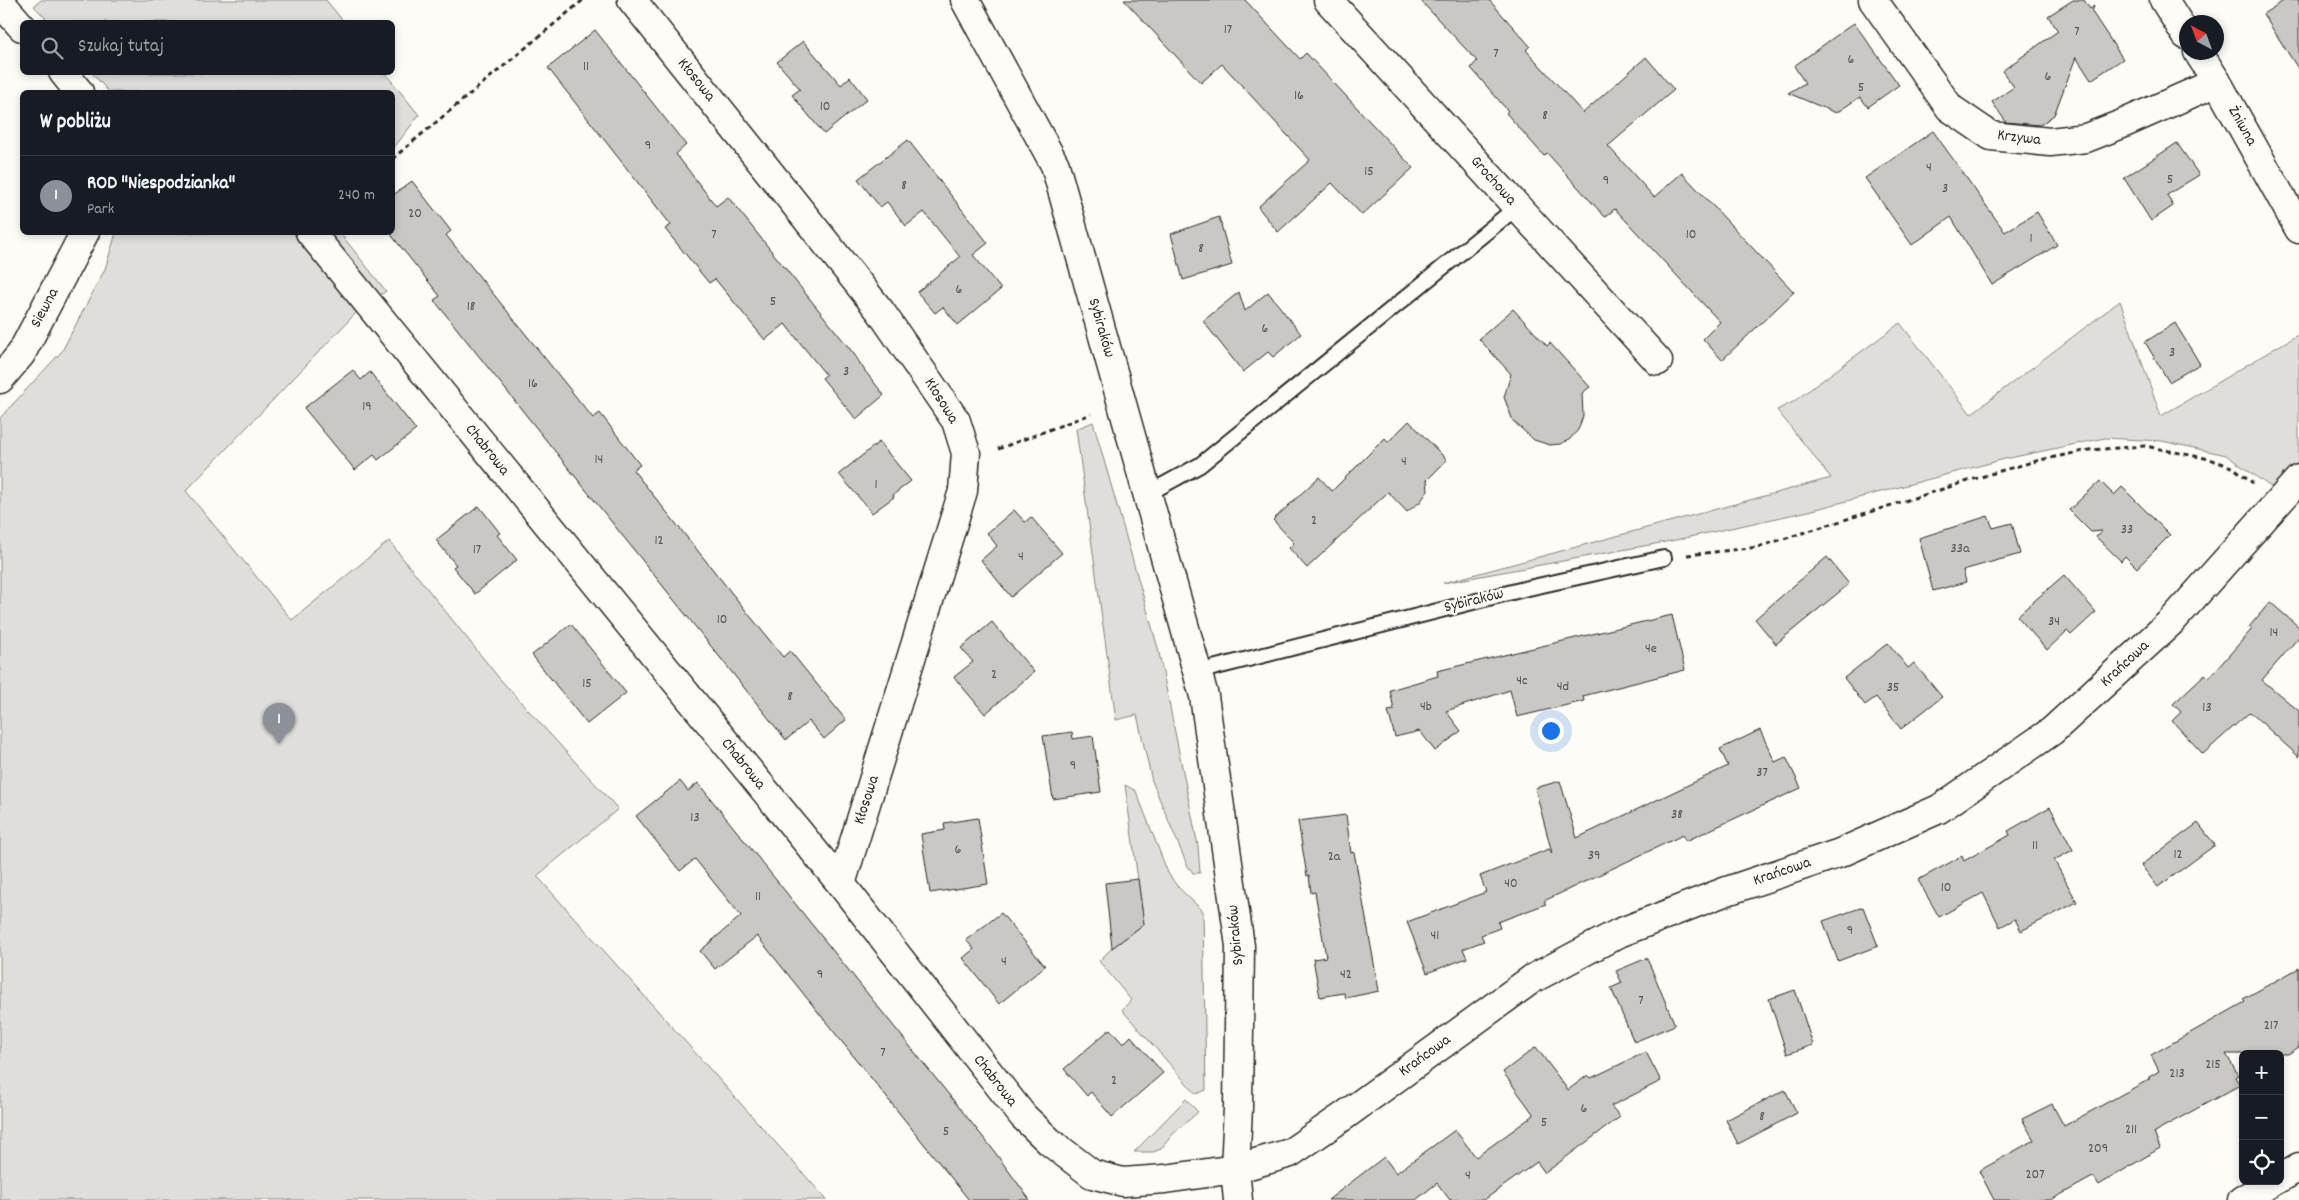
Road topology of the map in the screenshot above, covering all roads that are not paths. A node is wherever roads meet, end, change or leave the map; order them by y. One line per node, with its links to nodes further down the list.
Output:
1 (632, 0): 24 (street, Kłosowa)
2 (965, 0): 21 (street, Sybiraków)
3 (1328, 0): 14 (street, Grochowa)
4 (1873, 0): 11 (street, Krzywa)
5 (2164, 0): 7 (street)
6 (0, 2): 8 (street)
7 (2179, 23)
8 (20, 25)
9 (2203, 60): 11 (street, Żniwna)
10 (65, 75): 12 (street)
11 (2218, 82): 13 (street, Żniwna)
12 (77, 90)
13 (2291, 199): 15 (street, Żniwna)
14 (1517, 208): 18 (street, Grochowa); 21 (lane)
15 (2299, 229)
16 (83, 235): 19 (street, Siewna)
17 (312, 235): 24 (street, Chabrowa)
18 (1658, 361)
19 (0, 379)
20 (2299, 479): 26 (street, Krańcowa)
21 (1147, 494): 23 (street, Sybiraków)
22 (1664, 558): 23 (lane, Sybiraków)
23 (1197, 672): 26 (street, Sybiraków)
24 (840, 884): 26 (street, Chabrowa)
25 (2299, 1167): 27 (street)
26 (1235, 1169): 29 (street, Sybiraków)
27 (2284, 1176)
28 (2267, 1185): 30 (street)
29 (1238, 1200)
30 (2242, 1200)

